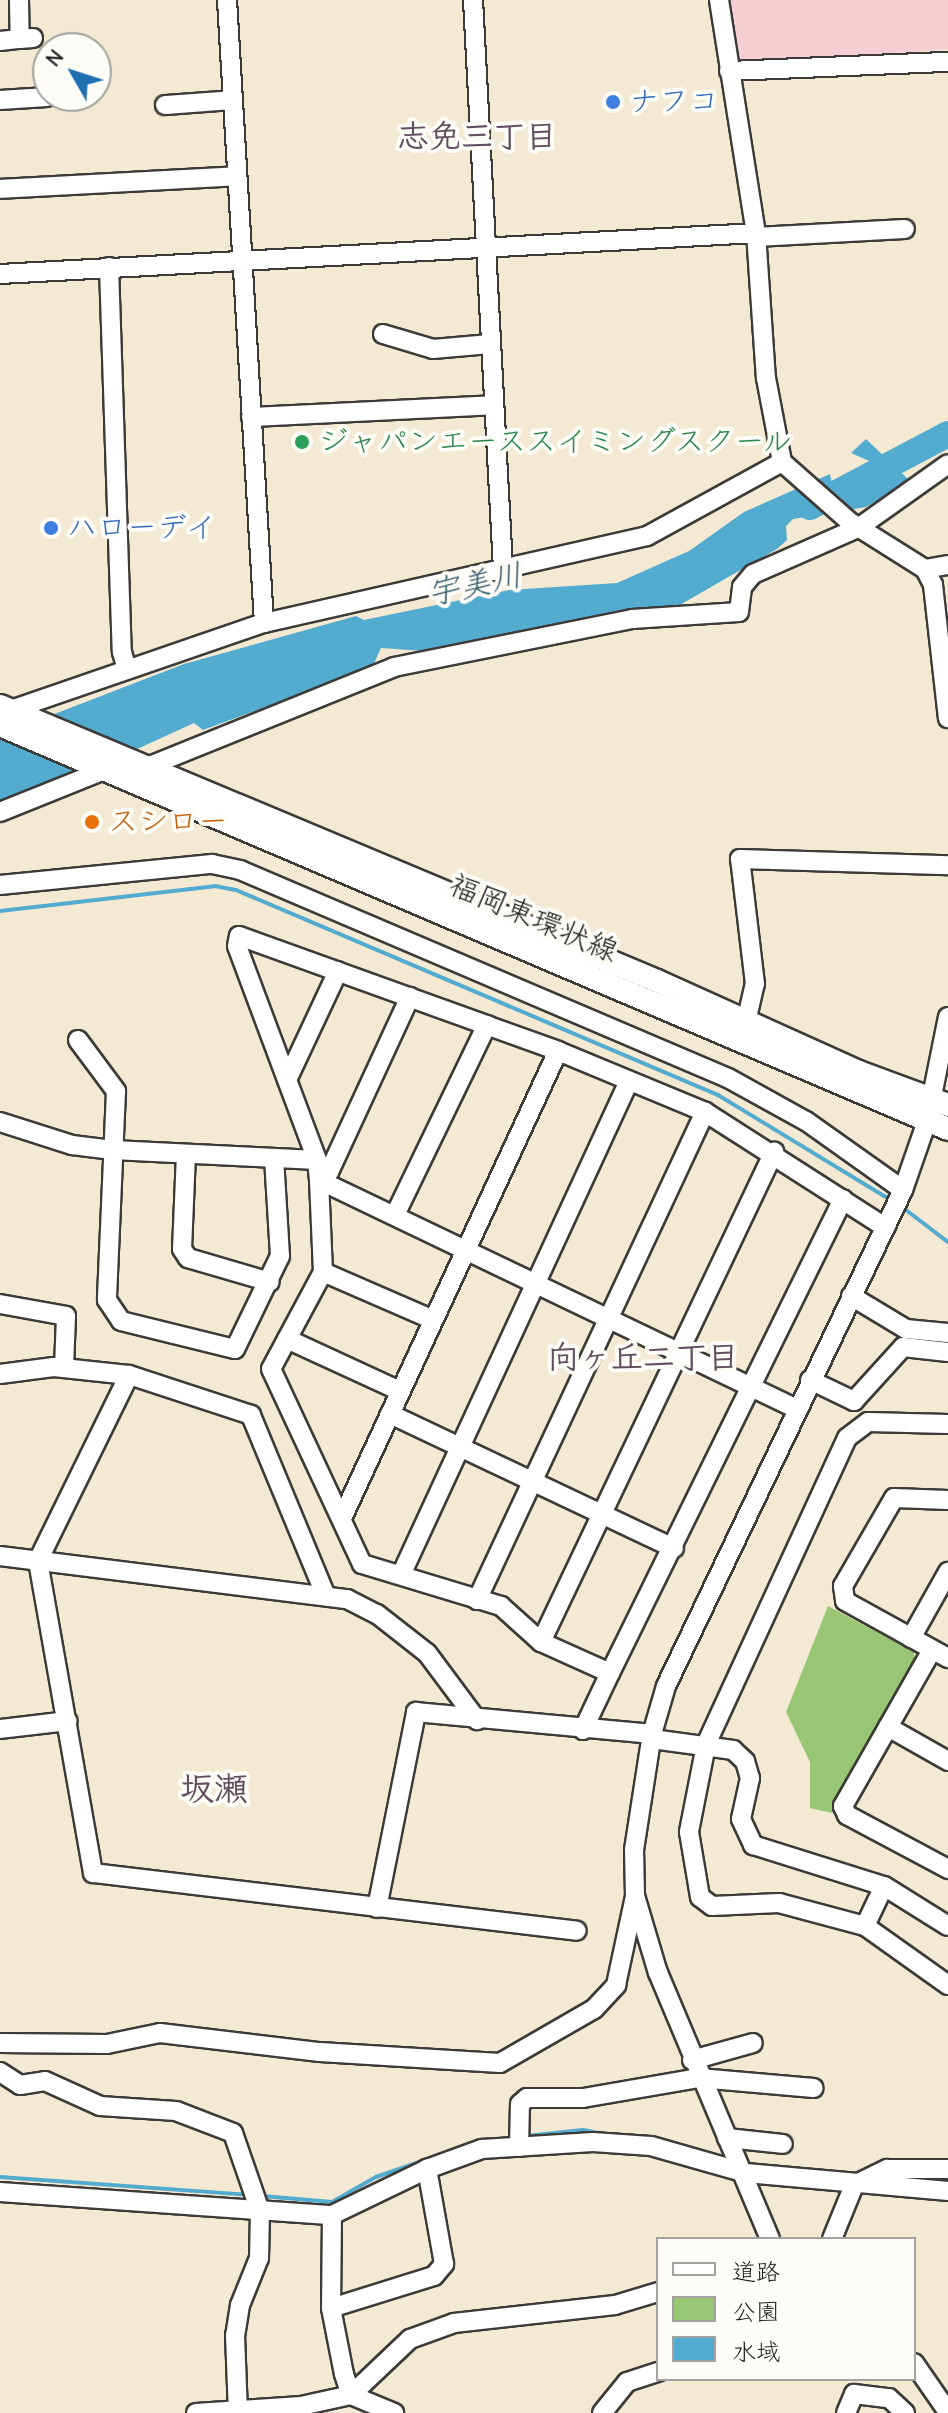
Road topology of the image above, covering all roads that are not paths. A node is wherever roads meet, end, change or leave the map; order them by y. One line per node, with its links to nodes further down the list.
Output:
1 (19, 0): 5 (street)
2 (227, 0): 10 (street)
3 (473, 0): 16 (street)
4 (719, 0): 7 (street)
5 (0, 41)
6 (948, 62): 7 (street)
7 (729, 71): 15 (street)
8 (32, 98): 9 (street)
9 (0, 100)
10 (233, 100): 11 (street); 12 (street)
11 (165, 105)
12 (237, 176): 13 (street); 17 (street)
13 (0, 189)
14 (905, 229): 15 (street)
15 (756, 235): 16 (street); 25 (street)
16 (485, 248): 17 (street); 21 (street)
17 (241, 260): 18 (street); 23 (street)
18 (109, 267): 19 (street); 31 (street)
19 (0, 274)
20 (383, 334): 21 (street)
21 (490, 344): 22 (street)
22 (494, 405): 23 (street); 28 (street)
23 (251, 417): 30 (street)
24 (948, 464): 26 (street)
25 (785, 465): 26 (street); 28 (street)
26 (854, 525): 29 (street); 35 (street)
27 (948, 565): 29 (street)
28 (503, 568): 30 (street)
29 (925, 569): 33 (street)
30 (264, 623): 31 (street)
31 (127, 669): 32 (street)
32 (5, 713): 34 (main road)
33 (948, 718)
34 (109, 763): 35 (main road, 福岡東環状線); 36 (street); 50 (main road, 福岡東環状線)
35 (147, 767): 42 (main road, 福岡東環状線)
36 (0, 812)
37 (948, 865): 42 (street)
38 (0, 885): 58 (street)
39 (338, 971): 40 (street); 47 (street); 47 (street)
40 (410, 997): 43 (street); 57 (street)
41 (948, 1017): 46 (street)
42 (746, 1022): 50 (main road, 福岡東環状線)
43 (487, 1025): 45 (street); 60 (street)
44 (78, 1040): 52 (street)
45 (558, 1051): 48 (street); 62 (street)
46 (944, 1065): 50 (street)
47 (287, 1080): 56 (street)
48 (629, 1081): 49 (street); 65 (street)
49 (705, 1112): 53 (street); 68 (street)
50 (939, 1113): 58 (street)
51 (0, 1122): 52 (street)
52 (113, 1150): 54 (street); 64 (street)
53 (774, 1152): 59 (street); 72 (street)
54 (186, 1154): 55 (street); 64 (street)
55 (274, 1158): 56 (street); 64 (street)
56 (317, 1160): 57 (street)
57 (319, 1180): 60 (street); 63 (street)
58 (903, 1190): 61 (street)
59 (843, 1199): 61 (street); 78 (street)
60 (395, 1215): 62 (street)
61 (885, 1227): 66 (street)
62 (463, 1249): 65 (street); 69 (street)
63 (323, 1272): 69 (street); 71 (street)
64 (270, 1282)
65 (535, 1283): 68 (street); 83 (street)
66 (851, 1296): 70 (street); 77 (street)
67 (0, 1304): 74 (street)
68 (606, 1317): 72 (street); 84 (street)
69 (431, 1319): 79 (street)
70 (948, 1333)
71 (287, 1339): 79 (street); 87 (street)
72 (679, 1351): 78 (street); 86 (street)
73 (948, 1352): 77 (street)
74 (64, 1368): 75 (street); 76 (street)
75 (0, 1374)
76 (129, 1375): 90 (street); 93 (street)
77 (810, 1380): 80 (street)
78 (751, 1386): 80 (street); 88 (street)
79 (400, 1391): 81 (street)
80 (797, 1409): 104 (street)
81 (390, 1414): 83 (street); 87 (street)
82 (948, 1424): 105 (street)
83 (461, 1446): 84 (street); 92 (street)
84 (532, 1480): 86 (street); 94 (street)
85 (948, 1500): 95 (street)
86 (602, 1513): 88 (street); 96 (street)
87 (343, 1516): 92 (street)
88 (674, 1548): 98 (street)
89 (0, 1556): 90 (street)
90 (38, 1561): 93 (street); 100 (street)
91 (948, 1572): 95 (street)
92 (401, 1575): 94 (street)
93 (325, 1594): 99 (street)
94 (477, 1600): 96 (street)
95 (911, 1638): 97 (street)
96 (541, 1642): 98 (street)
97 (940, 1654): 101 (street)
98 (610, 1673): 103 (street)
99 (477, 1720): 103 (street); 110 (street)
100 (68, 1721): 102 (street); 110 (street)
101 (888, 1727): 106 (street); 107 (street)
102 (0, 1729)
103 (583, 1730): 104 (street)
104 (652, 1736): 105 (street); 109 (street)
105 (706, 1745): 108 (street); 111 (street)
106 (948, 1761)
107 (948, 1869)
108 (884, 1886): 111 (street); 112 (street)
109 (635, 1896): 115 (street); 117 (street)
110 (377, 1908): 113 (street)
111 (865, 1926): 114 (street)
112 (948, 1926)
113 (577, 1931)
114 (948, 1985)
115 (0, 2043)
116 (753, 2043): 117 (street)
117 (692, 2060): 119 (street)
118 (0, 2072): 130 (street)
119 (699, 2078): 120 (street); 121 (street); 123 (street)
120 (814, 2088)
121 (727, 2138): 122 (street); 126 (street)
122 (783, 2144)
123 (519, 2147): 124 (street); 126 (street)
124 (427, 2169): 131 (street); 135 (street)
125 (948, 2169): 127 (street)
126 (746, 2173): 127 (street); 132 (street)
127 (854, 2185): 128 (street); 133 (street)
128 (948, 2191)
129 (0, 2192): 130 (street)
130 (260, 2211): 131 (street); 139 (street)
131 (332, 2215): 135 (street)
132 (769, 2237)
133 (833, 2237)
134 (656, 2293): 138 (street)
135 (331, 2308): 138 (street)
136 (916, 2366): 140 (street)
137 (656, 2373): 143 (street)
138 (351, 2395): 139 (street); 142 (street)
139 (238, 2411): 141 (street)
140 (948, 2412)
141 (196, 2413)
142 (394, 2413)
143 (602, 2413)
144 (846, 2413): 145 (street)
145 (905, 2413)

